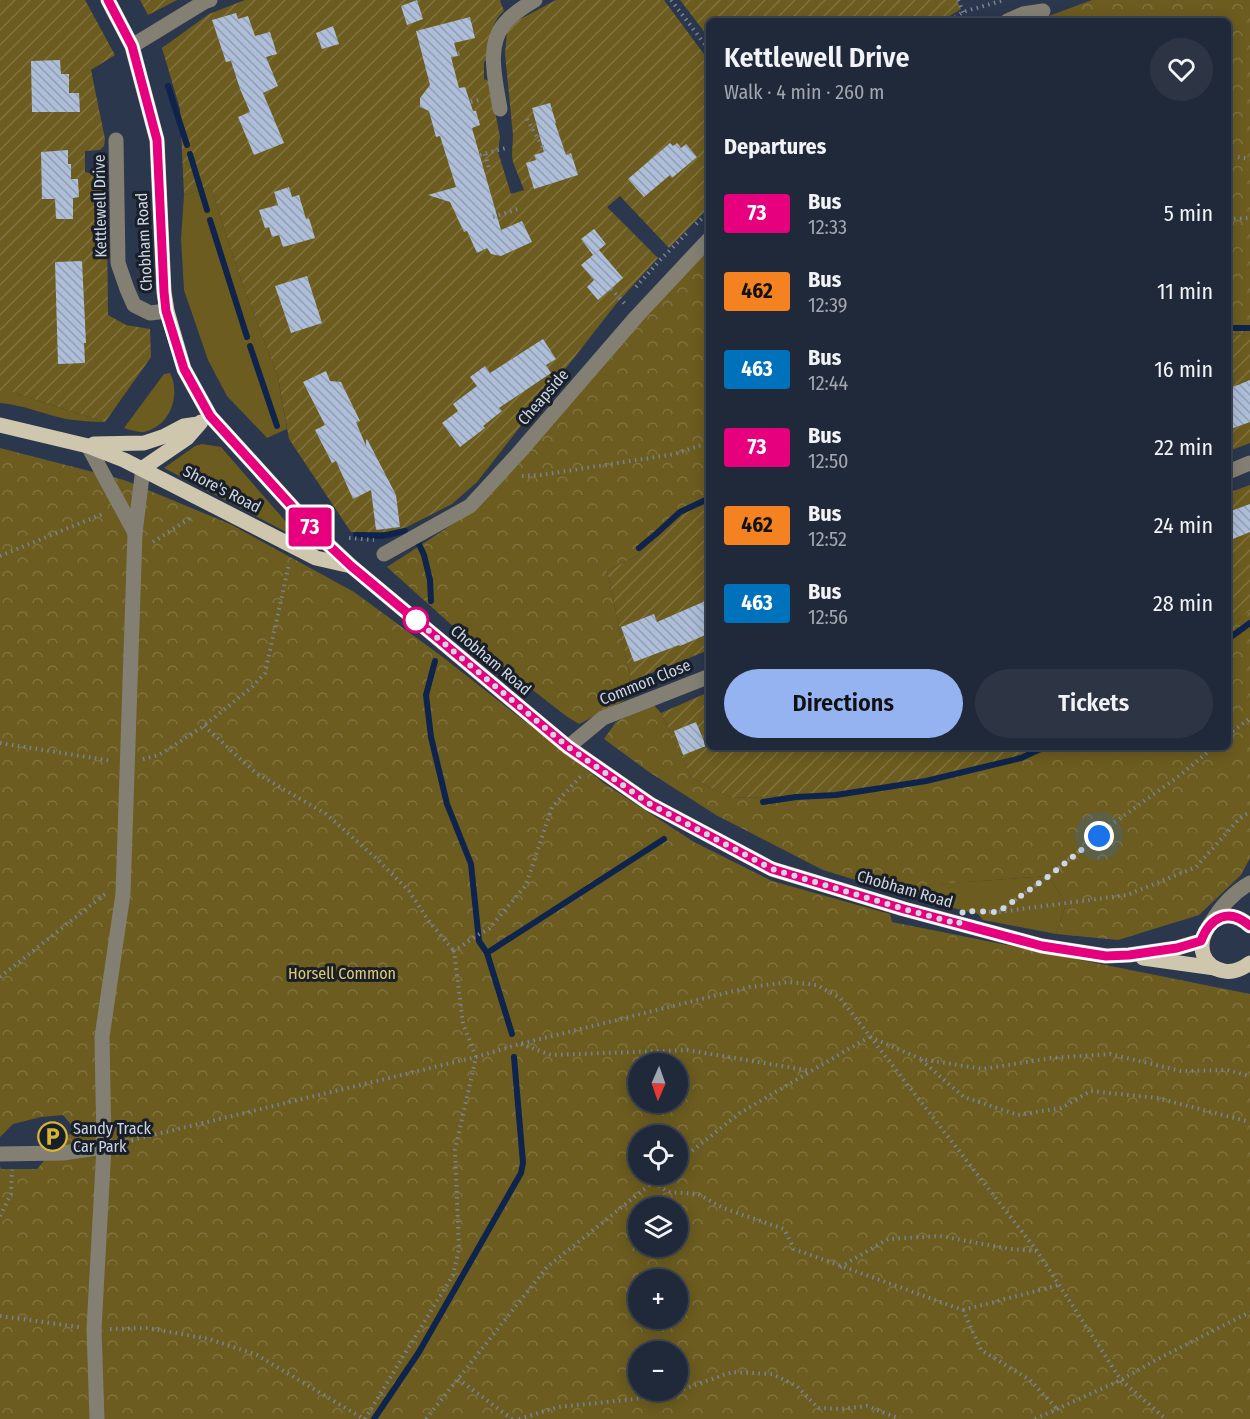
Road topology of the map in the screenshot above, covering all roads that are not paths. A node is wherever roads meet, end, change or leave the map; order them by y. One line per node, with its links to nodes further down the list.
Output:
1 (108, 0): 6 (main road, Chobham Road)
2 (210, 0): 6 (street)
3 (536, 0): 7 (street)
4 (1043, 11): 5 (street)
5 (1014, 18)
6 (132, 46): 10 (main road, Chobham Road)
7 (500, 109)
8 (116, 140): 10 (street, Kettlewell Drive)
9 (706, 242): 18 (street, Cheapside)
10 (166, 311): 11 (main road, Chobham Road)
11 (204, 420): 13 (main road, Shore's Road); 15 (main road, Shore's Road); 19 (main road, Chobham Road)
12 (0, 425): 13 (main road, Shore's Road)
13 (88, 446): 15 (main road, Shore's Road); 17 (street)
14 (1250, 463): 16 (street)
15 (143, 468): 17 (street); 19 (main road, Shore's Road)
16 (1231, 470)
17 (135, 533): 29 (street)
18 (381, 547)
19 (351, 566): 21 (main road, Chobham Road)
20 (706, 678): 21 (street, Common Close)
21 (568, 747): 26 (main road, Chobham Road)
22 (1250, 883): 23 (street)
23 (1211, 923): 24 (main road); 25 (main road)
24 (1249, 923)
25 (1201, 941): 26 (main road, Chobham Road); 27 (main road)
26 (1129, 955): 27 (main road, Chobham Road)
27 (1215, 968): 28 (main road, Chobham Road)
28 (1246, 970)
29 (104, 1147): 30 (street); 31 (street)
30 (6, 1154)
31 (97, 1419)

